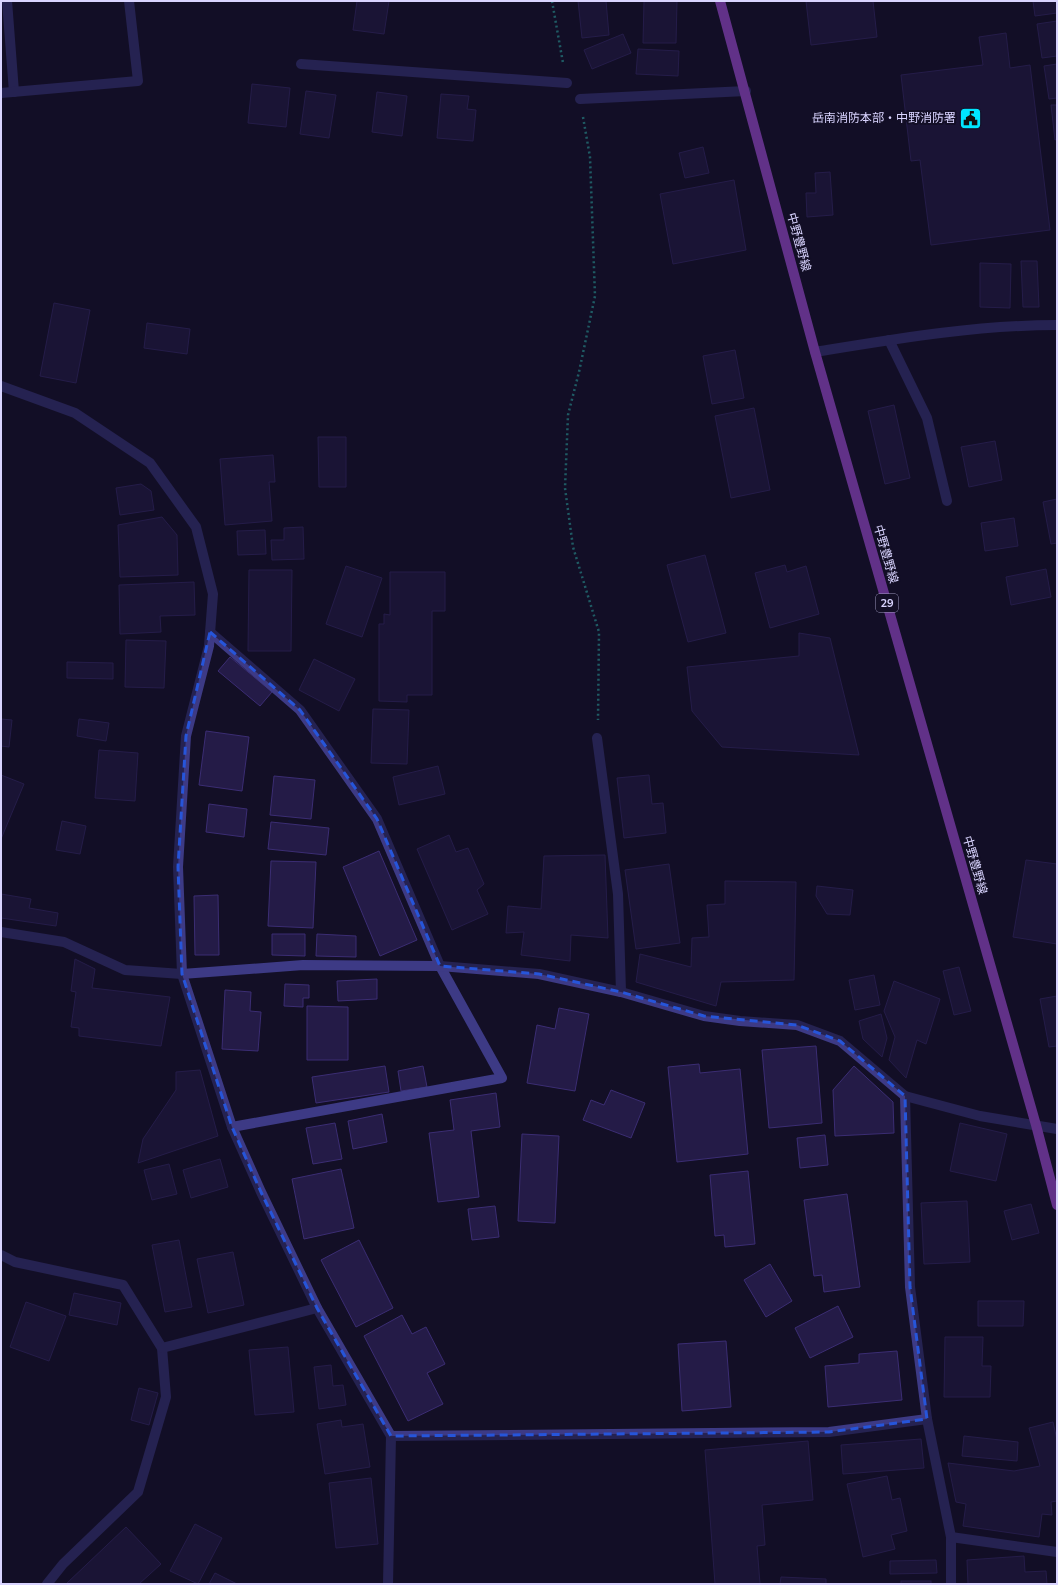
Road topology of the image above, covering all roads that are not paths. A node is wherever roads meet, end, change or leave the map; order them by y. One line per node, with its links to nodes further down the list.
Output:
1 (7, 1): 7 (street)
2 (130, 1): 7 (street)
3 (720, 1): 6 (main road, 中野豊野線 / 29)
4 (301, 64): 5 (street)
5 (567, 83)
6 (746, 91): 9 (street); 12 (main road, 中野豊野線 / 29)
7 (14, 92): 8 (street)
8 (1, 93)
9 (580, 99)
10 (1057, 325): 11 (street)
11 (889, 340): 12 (street); 14 (street)
12 (815, 352): 22 (main road, 中野豊野線 / 29)
13 (1, 386): 15 (street)
14 (947, 501)
15 (210, 632): 18 (street); 19 (street)
16 (597, 738): 20 (street)
17 (1, 932): 19 (street)
18 (440, 966): 19 (street); 20 (street); 23 (street)
19 (182, 974): 23 (street)
20 (621, 992): 21 (street)
21 (905, 1096): 22 (street); 29 (street)
22 (1036, 1124): 24 (street); 25 (main road, 中野豊野線 / 29)
23 (232, 1127): 27 (street)
24 (1057, 1129)
25 (1057, 1205)
26 (1, 1255): 28 (street)
27 (317, 1308): 28 (street); 30 (street)
28 (162, 1348): 33 (street)
29 (928, 1419): 30 (street); 31 (street)
30 (391, 1436): 34 (street)
31 (951, 1537): 32 (street); 35 (street)
32 (1057, 1552)
33 (48, 1584)
34 (388, 1584)
35 (952, 1584)

